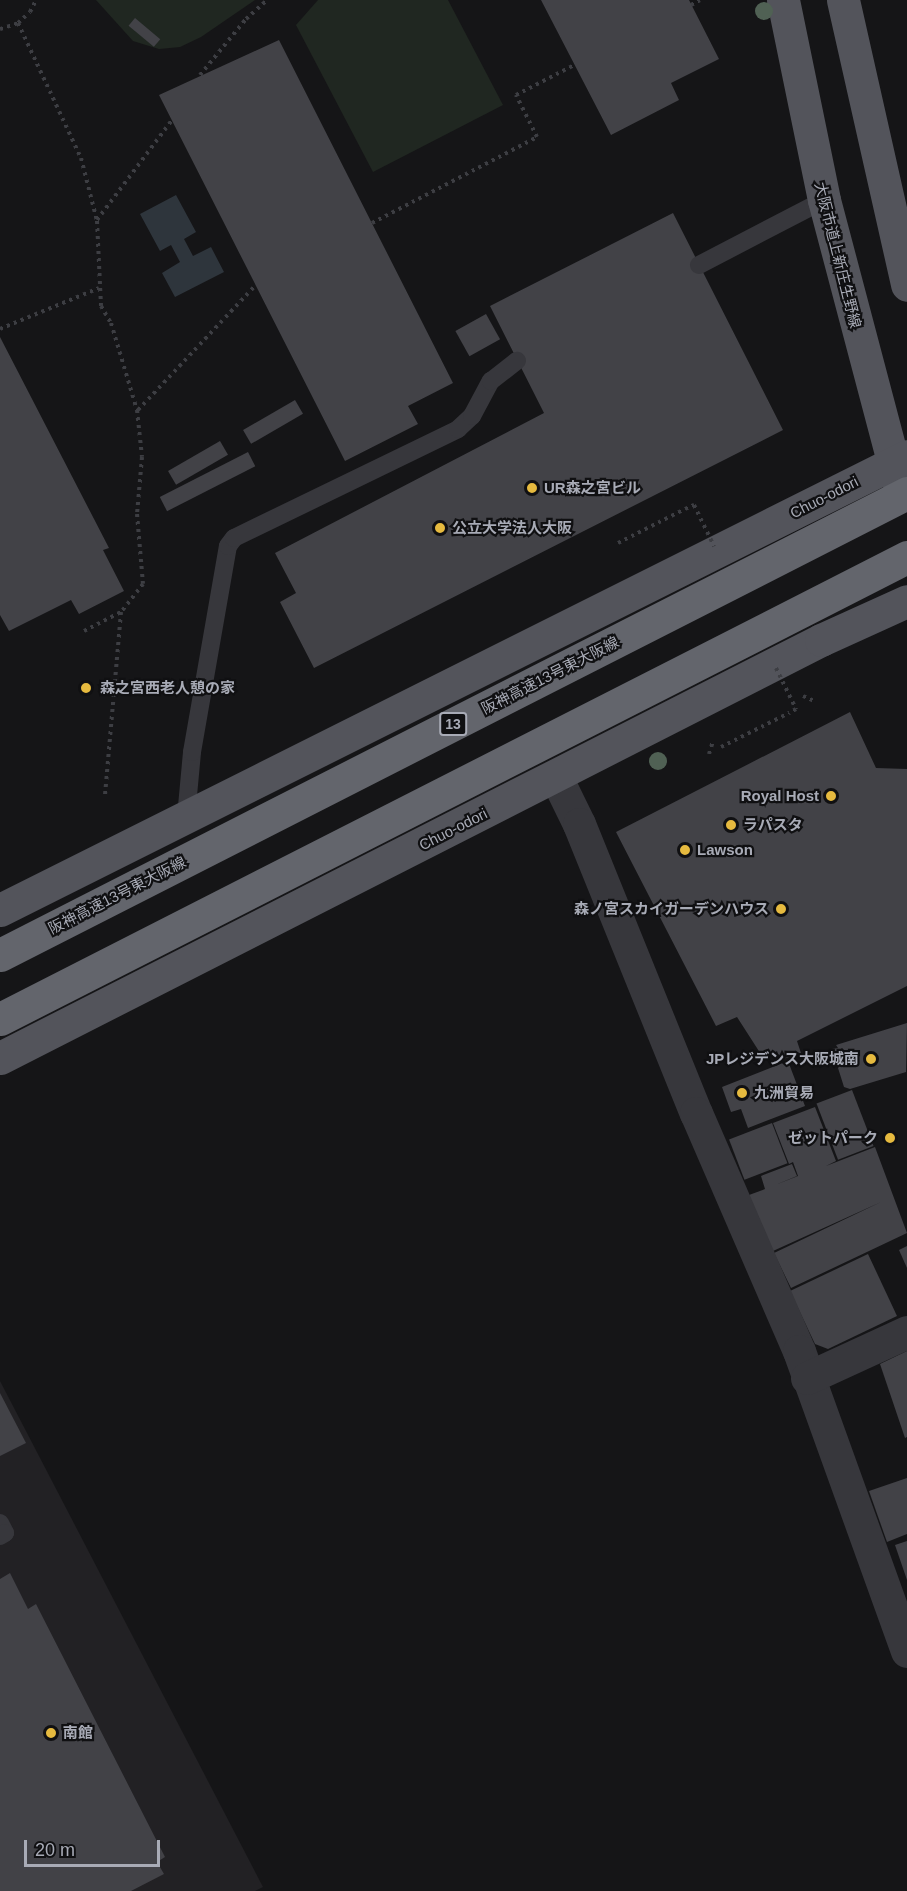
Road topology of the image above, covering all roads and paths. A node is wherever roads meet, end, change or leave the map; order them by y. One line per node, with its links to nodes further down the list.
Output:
1 (36, 0): 7 (path)
2 (267, 0): 10 (path)
3 (700, 0): 6 (path)
4 (783, 0): 12 (main road, 大阪市道上新庄生野線)
5 (843, 0): 17 (main road)
6 (691, 5)
7 (18, 23): 8 (path); 13 (path)
8 (0, 29)
9 (574, 65): 14 (path)
10 (200, 75)
11 (172, 120): 13 (path)
12 (824, 200): 15 (lane); 22 (main road, 大阪市道上新庄生野線)
13 (97, 221): 18 (path)
14 (372, 223)
15 (699, 265)
16 (256, 285): 21 (path)
17 (907, 285)
18 (99, 288): 19 (path); 21 (path)
19 (0, 329)
20 (518, 361): 35 (lane)
21 (137, 410): 29 (path)
22 (899, 460): 24 (main road, 大阪市道上新庄生野線); 35 (main road, Chuo-odori)
23 (907, 492): 37 (highway, 阪神高速13号東大阪線 / 13, bridge)
24 (907, 507)
25 (686, 509): 26 (path)
26 (618, 543)
27 (907, 557): 38 (highway, bridge)
28 (907, 601): 33 (main road, Chuo-odori)
29 (121, 612): 30 (path); 34 (path)
30 (84, 631)
31 (789, 713): 32 (path)
32 (722, 747)
33 (556, 777): 39 (main road, Chuo-odori); 41 (street)
34 (105, 794)
35 (186, 817): 36 (main road, Chuo-odori)
36 (0, 909)
37 (0, 955)
38 (0, 1019)
39 (0, 1058)
40 (907, 1332): 41 (street)
41 (807, 1378): 44 (street)
42 (0, 1523): 43 (lane)
43 (0, 1536)
44 (907, 1651)

